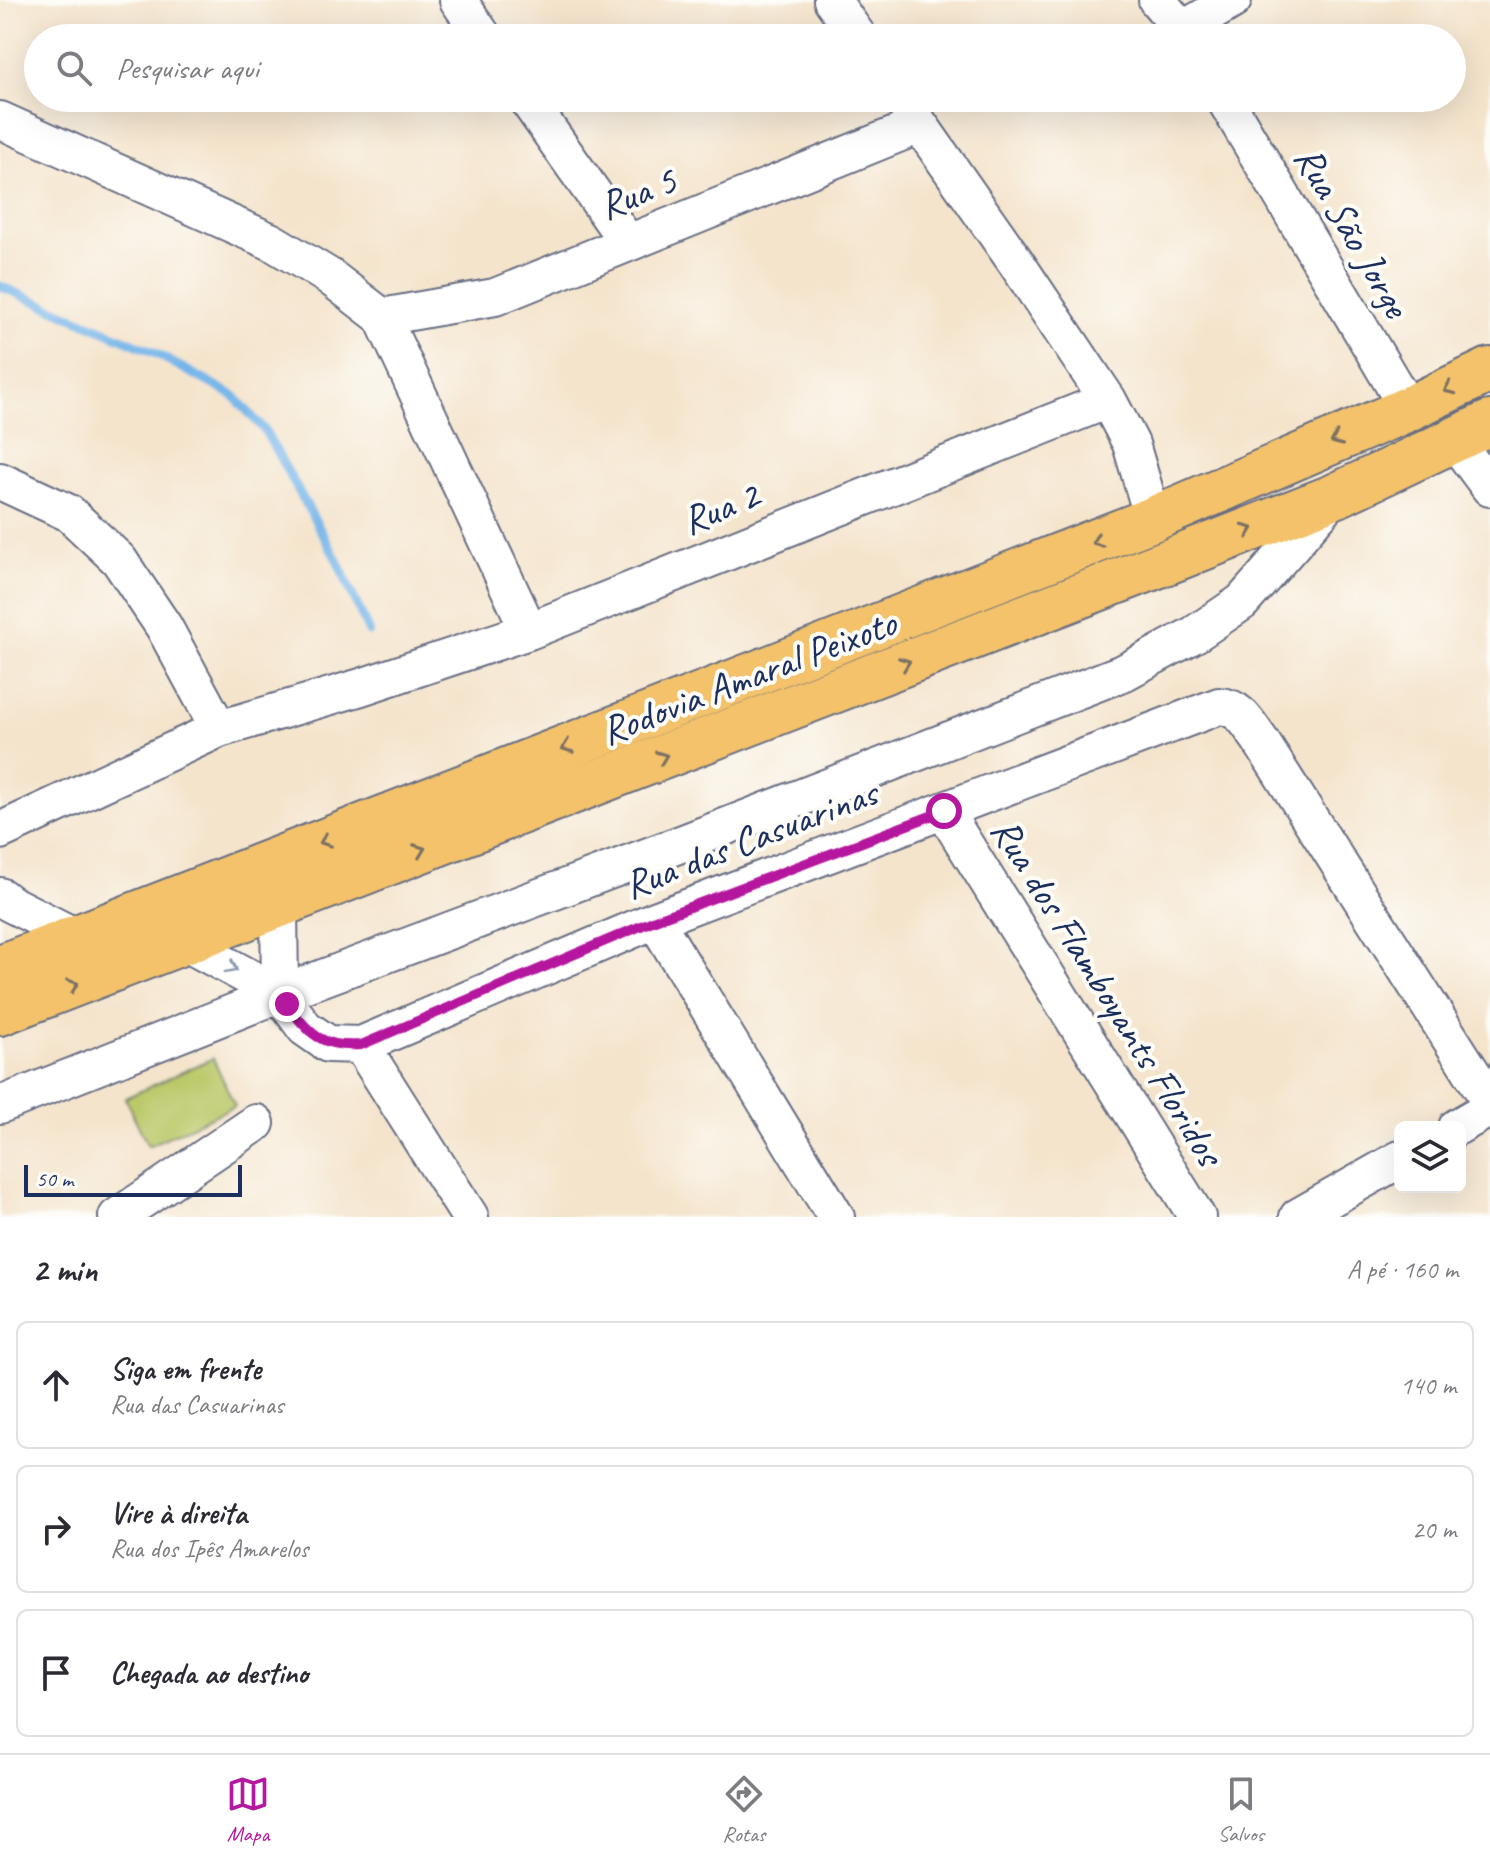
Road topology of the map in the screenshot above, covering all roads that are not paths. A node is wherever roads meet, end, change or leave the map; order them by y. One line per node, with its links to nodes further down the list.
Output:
1 (458, 0): 5 (street)
2 (832, 0): 6 (street)
3 (1157, 0): 7 (street)
4 (1233, 0): 8 (street)
5 (474, 24)
6 (849, 24)
7 (1177, 24)
8 (1200, 24)
9 (536, 112): 13 (street)
10 (910, 112): 13 (street, Rua 5); 16 (street)
11 (1232, 112): 17 (street, Rua São Jorge)
12 (0, 120): 14 (street)
13 (628, 243): 14 (street, Rua 5)
14 (382, 317): 23 (street)
15 (1490, 370): 17 (highway, Rodovia Amaral Peixoto, one-way to 17)
16 (1108, 400): 22 (street); 23 (street, Rua 2)
17 (1408, 409): 22 (highway, Rodovia Amaral Peixoto, one-way to 22)
18 (1472, 432): 20 (street); 21 (highway, Rodovia Amaral Peixoto)
19 (0, 481): 24 (street)
20 (1490, 488)
21 (1335, 496): 28 (highway, Rodovia Amaral Peixoto, one-way to 21); 33 (street)
22 (1153, 519): 30 (highway, Rodovia Amaral Peixoto, one-way to 30)
23 (529, 631): 24 (street, Rua 2)
24 (219, 729): 26 (street, Rua 2)
25 (944, 811): 29 (street, Rua das Casuarinas); 36 (street, Rua das Casuarinas); 45 (street, Rua dos Flamboyants Floridos)
26 (0, 831)
27 (0, 896): 30 (street)
28 (279, 904): 31 (highway, Rodovia Amaral Peixoto); 33 (street)
29 (655, 920): 35 (street, Rua das Casuarinas); 44 (street)
30 (78, 938): 32 (highway, Rodovia Amaral Peixoto)
31 (184, 942): 33 (street, one-way to 33); 34 (highway, Rodovia Amaral Peixoto, one-way to 31)
32 (0, 967)
33 (280, 994): 35 (street); 37 (street)
34 (0, 1013)
35 (361, 1045): 43 (street)
36 (1490, 1101)
37 (0, 1105)
38 (1490, 1108): 39 (street)
39 (1466, 1122)
40 (256, 1123): 42 (street)
41 (1394, 1162): 46 (street)
42 (117, 1217)
43 (470, 1217)
44 (836, 1217)
45 (1197, 1217)
46 (1298, 1217)

